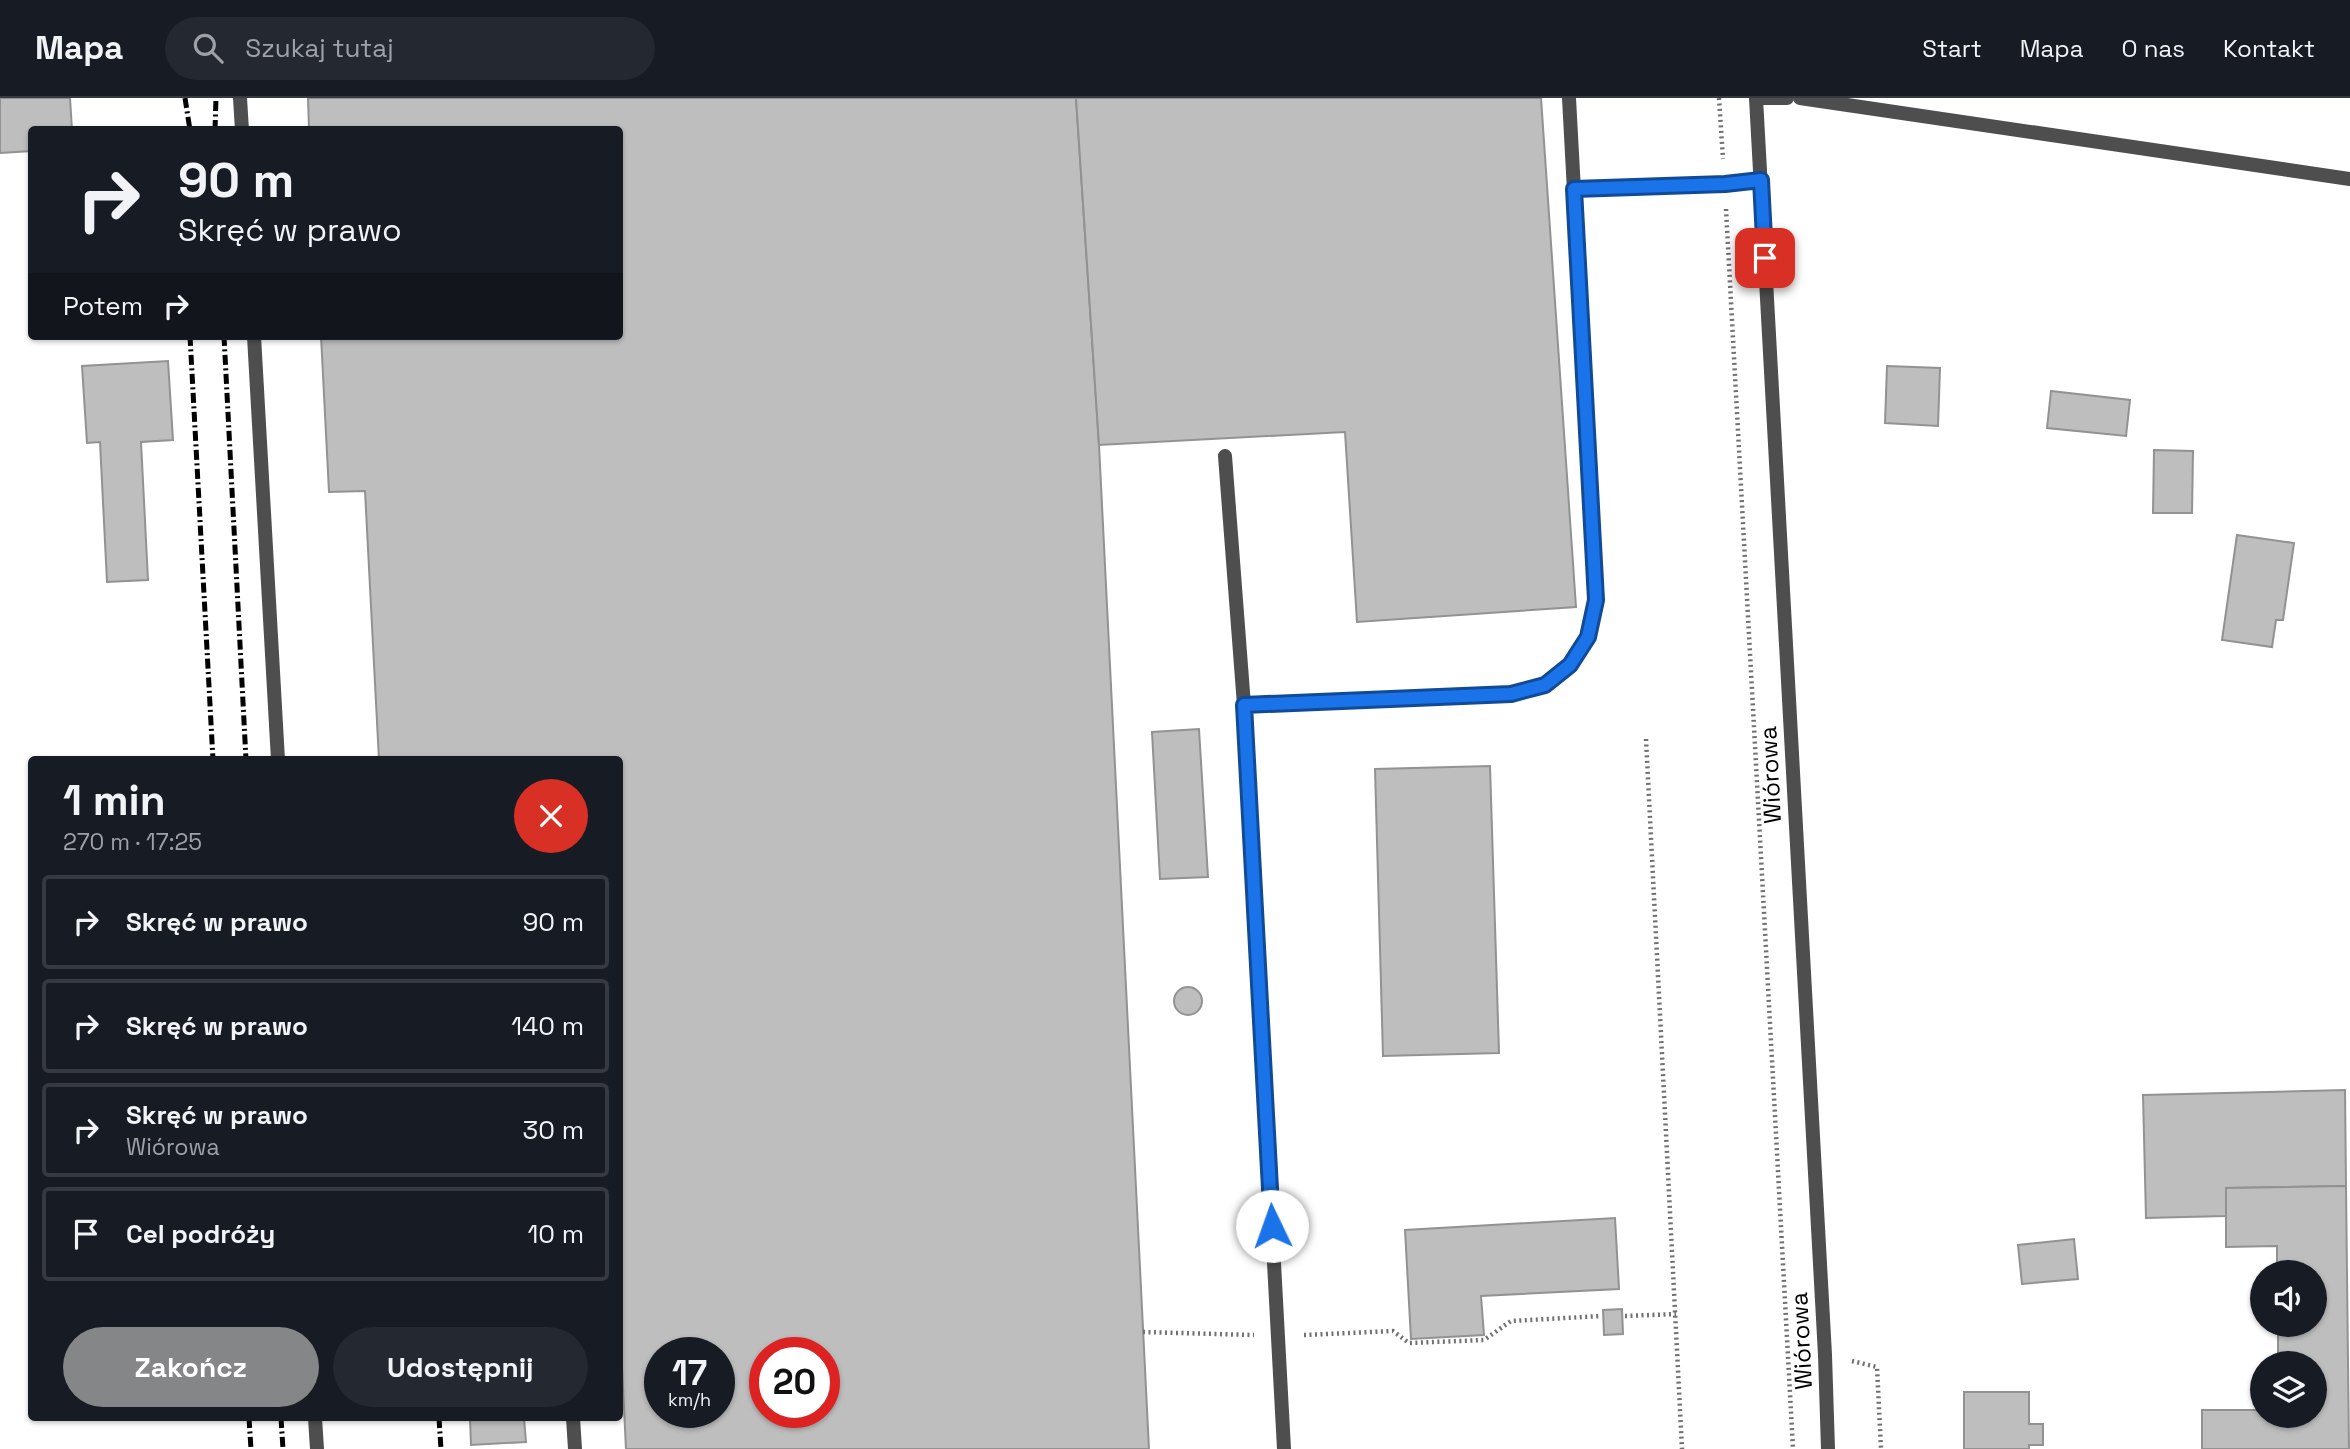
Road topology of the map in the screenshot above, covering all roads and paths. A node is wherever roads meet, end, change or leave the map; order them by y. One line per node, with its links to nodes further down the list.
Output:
1 (240, 98): 7 (street)
2 (1569, 98): 11 (street)
3 (1720, 98): 10 (path)
4 (1756, 98): 5 (street); 9 (street, Wiórowa)
5 (1787, 98)
6 (1800, 98): 8 (street)
7 (242, 126)
8 (2350, 179)
9 (1761, 180): 10 (street); 22 (street, Wiórowa)
10 (1725, 184): 11 (street); 29 (path)
11 (1574, 189): 14 (street)
12 (254, 340): 16 (street)
13 (1225, 456): 14 (street)
14 (1244, 705): 21 (street)
15 (1646, 739): 17 (path)
16 (278, 756)
17 (1676, 1314): 19 (path); 28 (path)
18 (1601, 1316): 21 (path)
19 (1625, 1316)
20 (1143, 1332): 21 (path)
21 (1278, 1336): 27 (street)
22 (1825, 1355): 30 (street, Wiórowa); 31 (path)
23 (315, 1421): 25 (street)
24 (573, 1421): 26 (street)
25 (317, 1449)
26 (575, 1449)
27 (1284, 1449)
28 (1682, 1449)
29 (1793, 1449)
30 (1828, 1449)
31 (1881, 1449)

